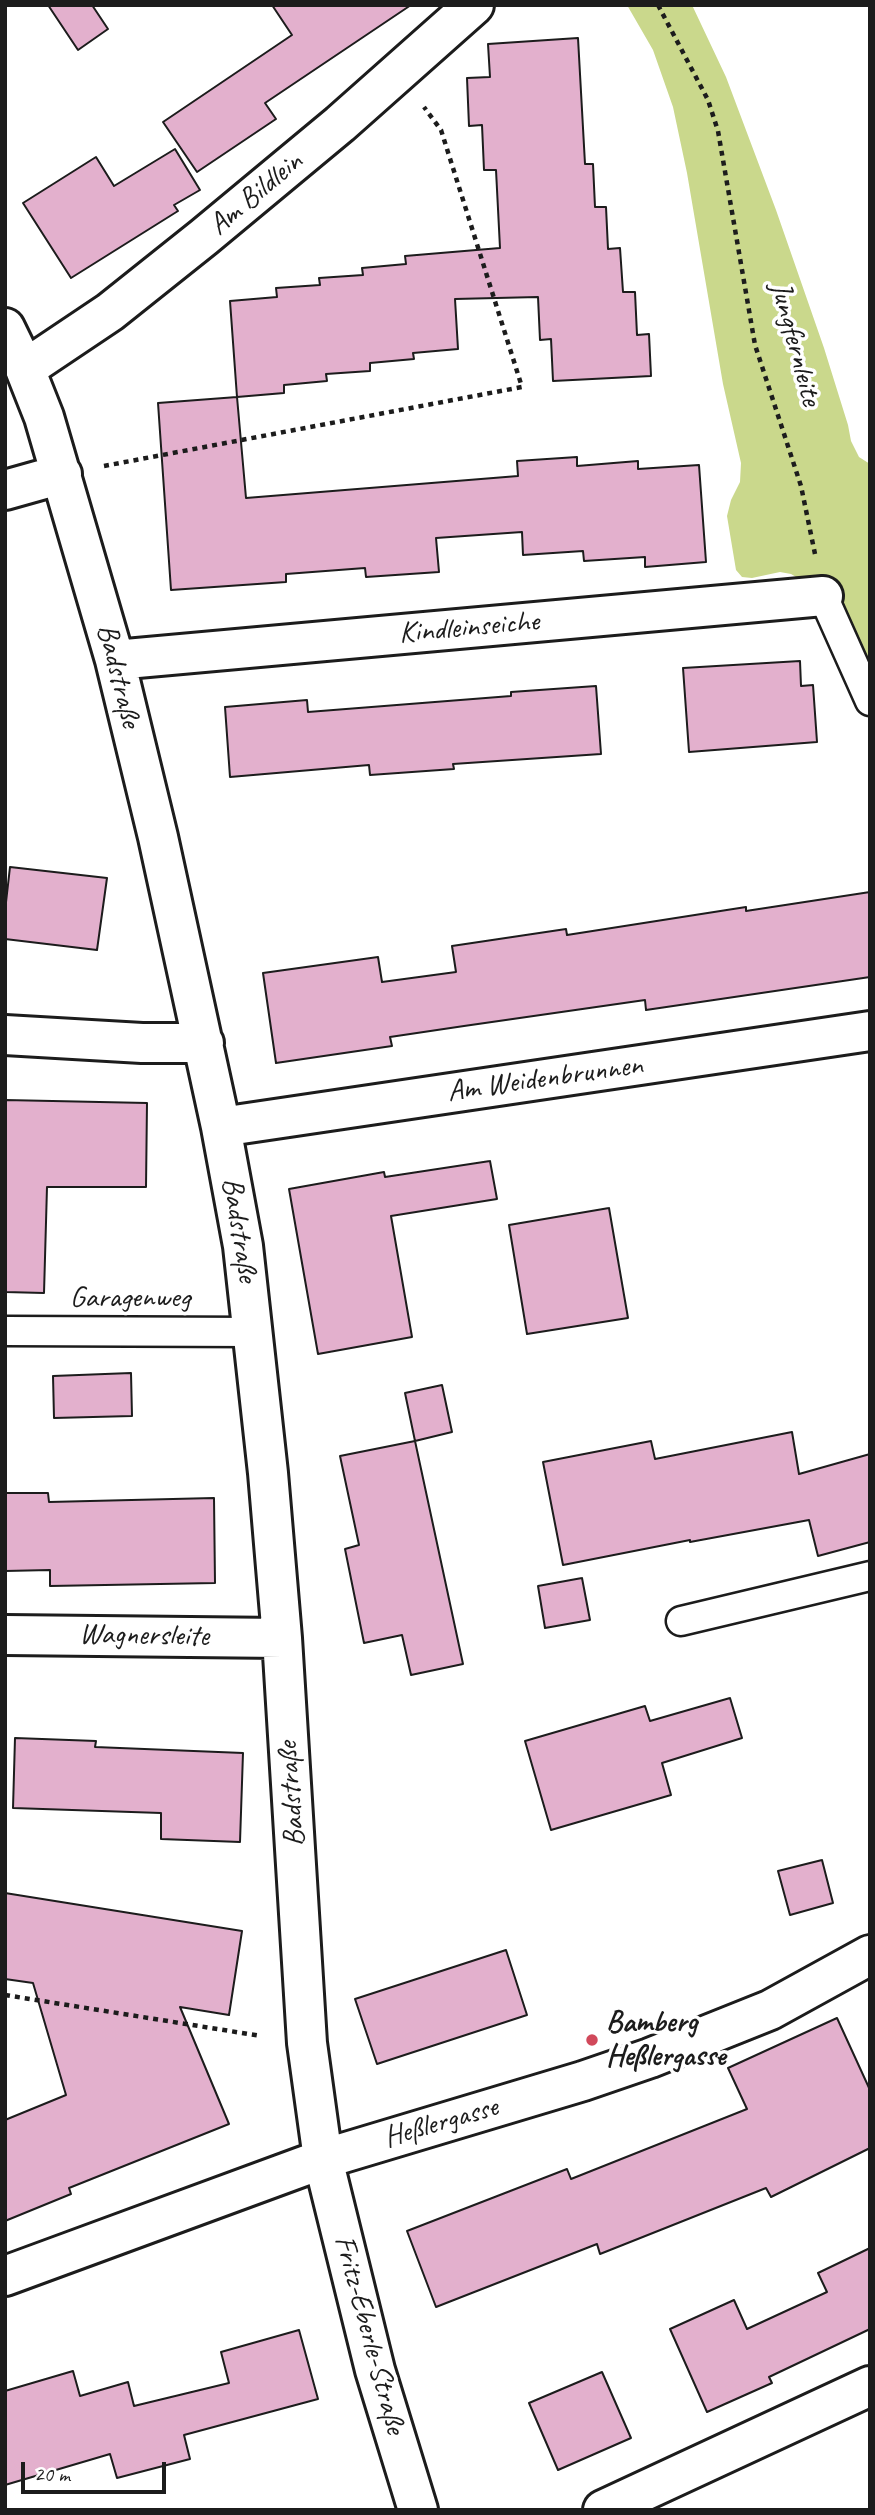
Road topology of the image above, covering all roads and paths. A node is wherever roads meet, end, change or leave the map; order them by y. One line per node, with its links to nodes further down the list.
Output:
1 (474, 5): 3 (street, Am Bildlein)
2 (658, 5): 8 (path, Jungfernleite)
3 (400, 73): 5 (street, Am Bildlein); 6 (path)
4 (5, 328): 5 (street, Badstraße)
5 (25, 369): 6 (street, Badstraße)
6 (62, 474): 7 (street); 9 (street, Badstraße)
7 (5, 490)
8 (823, 596): 9 (street, Kindleinseiche); 10 (lane)
9 (115, 660): 13 (street, Badstraße)
10 (870, 701)
11 (870, 1031): 14 (street, Am Weidenbrunnen)
12 (5, 1035): 13 (street)
13 (204, 1042): 14 (street, Badstraße)
14 (221, 1127): 16 (street, Badstraße)
15 (5, 1331): 16 (lane, Garagenweg)
16 (254, 1332): 20 (street, Badstraße)
17 (870, 1576): 18 (lane)
18 (681, 1620)
19 (5, 1635): 20 (street, Wagnersleite)
20 (282, 1638): 23 (street, Badstraße)
21 (870, 1955): 24 (street, Heßlergasse)
22 (5, 1995): 23 (path)
23 (307, 2043): 24 (street, Badstraße)
24 (323, 2159): 25 (street, Heßlergasse); 27 (street, Fritz-Eberle-Straße)
25 (5, 2276)
26 (870, 2386): 28 (street)
27 (418, 2510)
28 (603, 2510)

